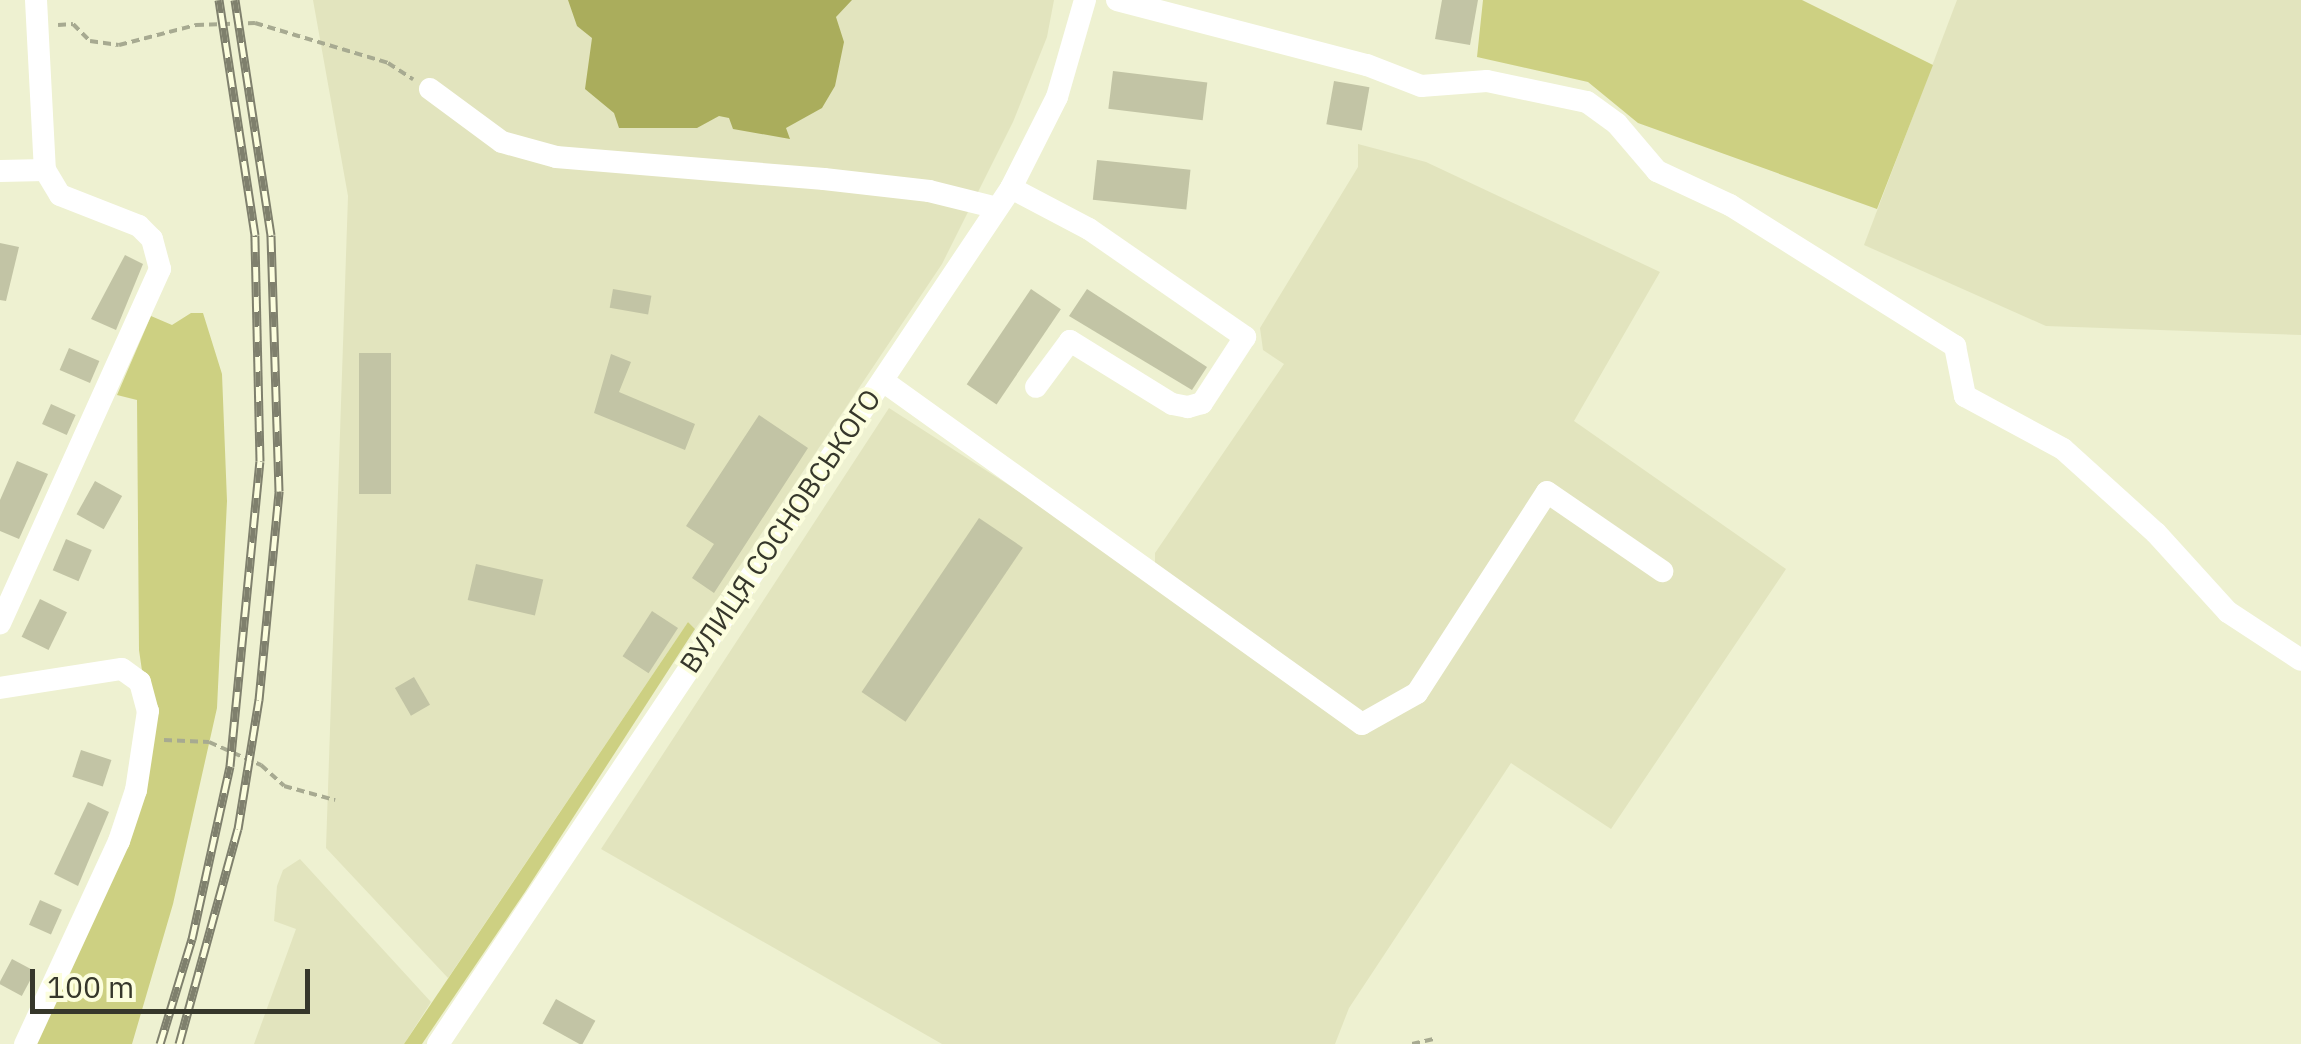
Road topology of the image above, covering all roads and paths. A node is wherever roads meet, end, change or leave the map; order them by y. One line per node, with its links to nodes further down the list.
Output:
1 (36, 0): 4 (street)
2 (1085, 0): 8 (street, ВУЛИЦЯ СОСНОВСЬКОГО)
3 (1117, 0): 14 (street)
4 (37, 26): 5 (path); 7 (street)
5 (430, 89): 9 (street)
6 (0, 170): 7 (street)
7 (45, 170): 13 (street)
8 (1011, 188): 9 (street, ВУЛИЦЯ СОСНОВСЬКОГО); 11 (street)
9 (997, 208): 10 (street, ВУЛИЦЯ СОСНОВСЬКОГО)
10 (883, 381): 12 (street); 20 (street, ВУЛИЦЯ СОСНОВСЬКОГО)
11 (1036, 387)
12 (1662, 571)
13 (0, 624)
14 (2301, 660)
15 (0, 688): 16 (street)
16 (144, 736): 17 (path); 19 (street)
17 (335, 800)
18 (1433, 1039): 21 (path)
19 (25, 1044)
20 (438, 1044)
21 (1412, 1044)

